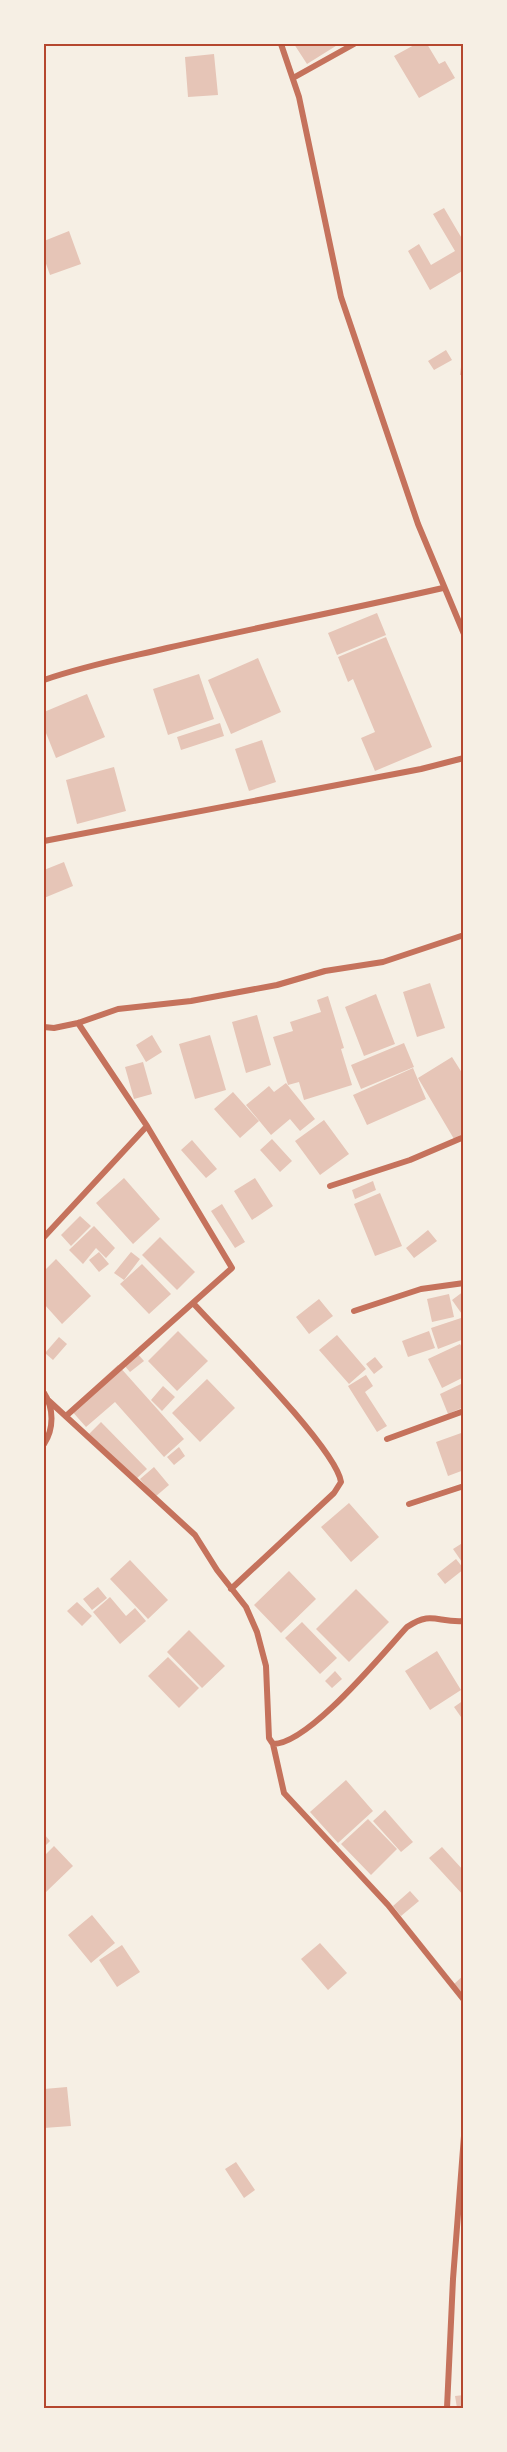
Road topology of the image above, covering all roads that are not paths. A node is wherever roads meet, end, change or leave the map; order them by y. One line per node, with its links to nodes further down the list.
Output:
1 (281, 44): 3 (street)
2 (354, 44): 3 (street)
3 (293, 78): 4 (street)
4 (443, 588): 5 (street); 6 (street)
5 (464, 634)
6 (44, 680)
7 (464, 758): 8 (street)
8 (44, 841)
9 (464, 935): 10 (street)
10 (78, 1023): 11 (street); 12 (street)
11 (44, 1027)
12 (147, 1126): 15 (street); 17 (street)
13 (464, 1137): 14 (street)
14 (330, 1186)
15 (44, 1237)
16 (464, 1283): 18 (street)
17 (193, 1304): 22 (street); 27 (street)
18 (354, 1311)
19 (44, 1393): 20 (street)
20 (48, 1400): 22 (street); 24 (street)
21 (464, 1411): 23 (street)
22 (66, 1416): 27 (street)
23 (387, 1439)
24 (44, 1444)
25 (464, 1486): 26 (street)
26 (409, 1504)
27 (231, 1589): 29 (street)
28 (464, 1621): 29 (street)
29 (273, 1744): 30 (street)
30 (464, 2000)
31 (464, 2136): 32 (street)
32 (447, 2409)

